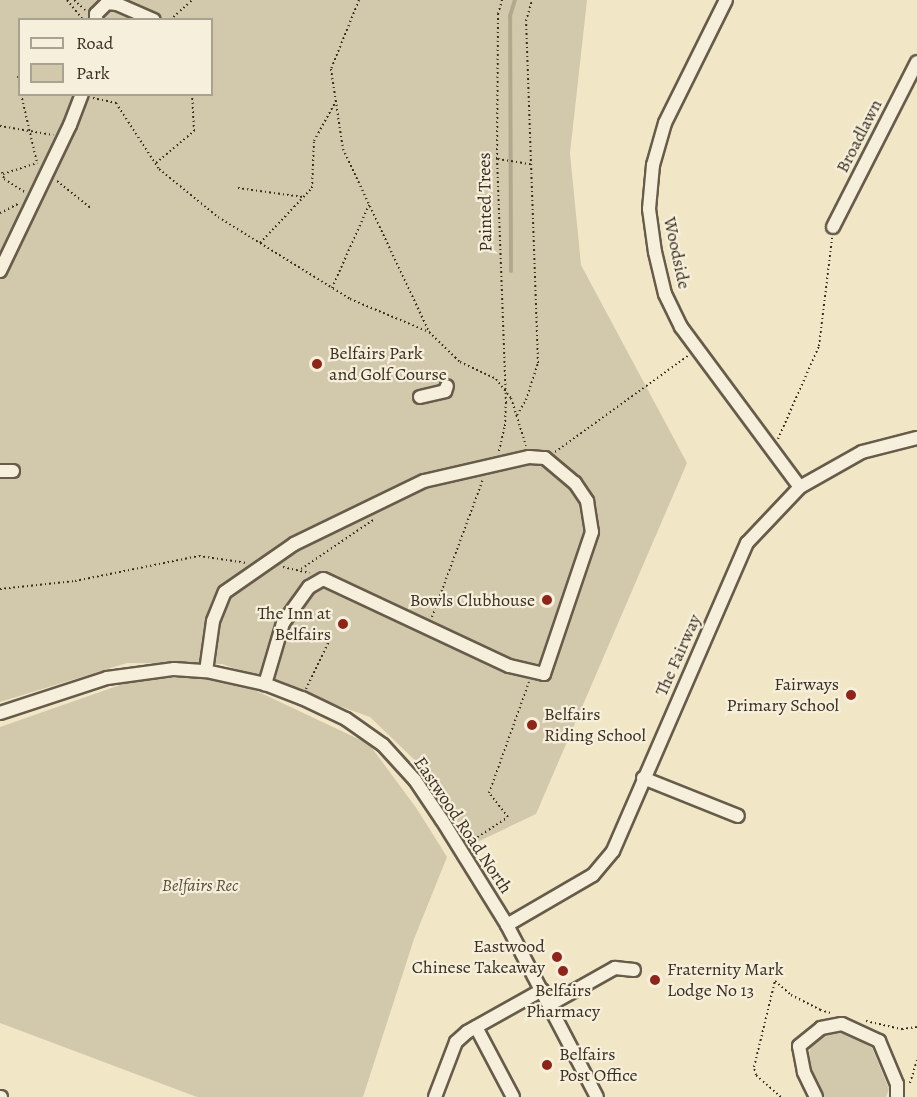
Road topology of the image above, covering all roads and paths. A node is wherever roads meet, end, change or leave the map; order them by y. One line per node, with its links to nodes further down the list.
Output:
1 (68, 0): 10 (path)
2 (74, 0): 9 (path)
3 (192, 0): 12 (path)
4 (359, 0): 17 (path)
5 (502, 0): 20 (path, Painted Trees)
6 (532, 0): 23 (path)
7 (726, 0): 35 (street, Woodside)
8 (108, 1): 9 (street); 11 (street)
9 (96, 16)
10 (82, 18)
11 (149, 18)
12 (172, 18)
13 (917, 62): 30 (street, Broadlawn)
14 (81, 96): 25 (street)
15 (85, 96): 22 (path)
16 (192, 96): 22 (path)
17 (336, 101): 26 (path); 28 (path)
18 (0, 126): 19 (path)
19 (55, 135)
20 (497, 159): 23 (path); 37 (path, Painted Trees)
21 (37, 163): 25 (path)
22 (156, 163): 31 (path)
23 (531, 164): 39 (path)
24 (238, 188): 26 (path)
25 (38, 193): 32 (street)
26 (303, 197): 31 (path)
27 (25, 200): 29 (path)
28 (369, 204): 33 (path); 34 (path)
29 (0, 213)
30 (833, 227): 41 (path)
31 (260, 243): 33 (path)
32 (0, 271)
33 (332, 288): 34 (path)
34 (429, 332): 37 (path)
35 (698, 348): 41 (street, Woodside); 43 (path)
36 (447, 386): 38 (street)
37 (504, 386): 39 (path); 44 (path, Painted Trees)
38 (420, 397)
39 (516, 415): 42 (path)
40 (917, 438): 46 (street, The Fairway)
41 (773, 450): 46 (street, Woodside)
42 (529, 457): 43 (street); 44 (street)
43 (545, 458): 55 (street)
44 (500, 464): 45 (street)
45 (487, 467): 48 (street); 52 (path)
46 (801, 487): 59 (street, The Fairway)
47 (375, 519): 49 (path)
48 (262, 564): 49 (path); 51 (path); 54 (street)
49 (301, 569): 50 (path)
50 (323, 579): 52 (street); 56 (street)
51 (0, 589)
52 (428, 628): 55 (street)
53 (331, 637): 57 (path)
54 (206, 671): 56 (street, Eastwood Road North); 58 (street, Eastwood Road North)
55 (533, 671): 61 (path)
56 (265, 684): 57 (street, Eastwood Road North)
57 (302, 698): 61 (street, Eastwood Road North)
58 (0, 713)
59 (643, 778): 60 (street); 62 (street, The Fairway)
60 (738, 816)
61 (460, 849): 62 (street, Eastwood Road North)
62 (507, 925): 64 (street, Eastwood Road North)
63 (634, 970): 65 (street)
64 (542, 990): 65 (street, Eastwood Road North); 66 (street)
65 (549, 1005): 71 (street, Eastwood Road North)
66 (476, 1027): 69 (street); 70 (street)
67 (917, 1060): 68 (path)
68 (908, 1088)
69 (435, 1097)
70 (513, 1097)
71 (597, 1097)
72 (816, 1097): 73 (street)
73 (897, 1097)

